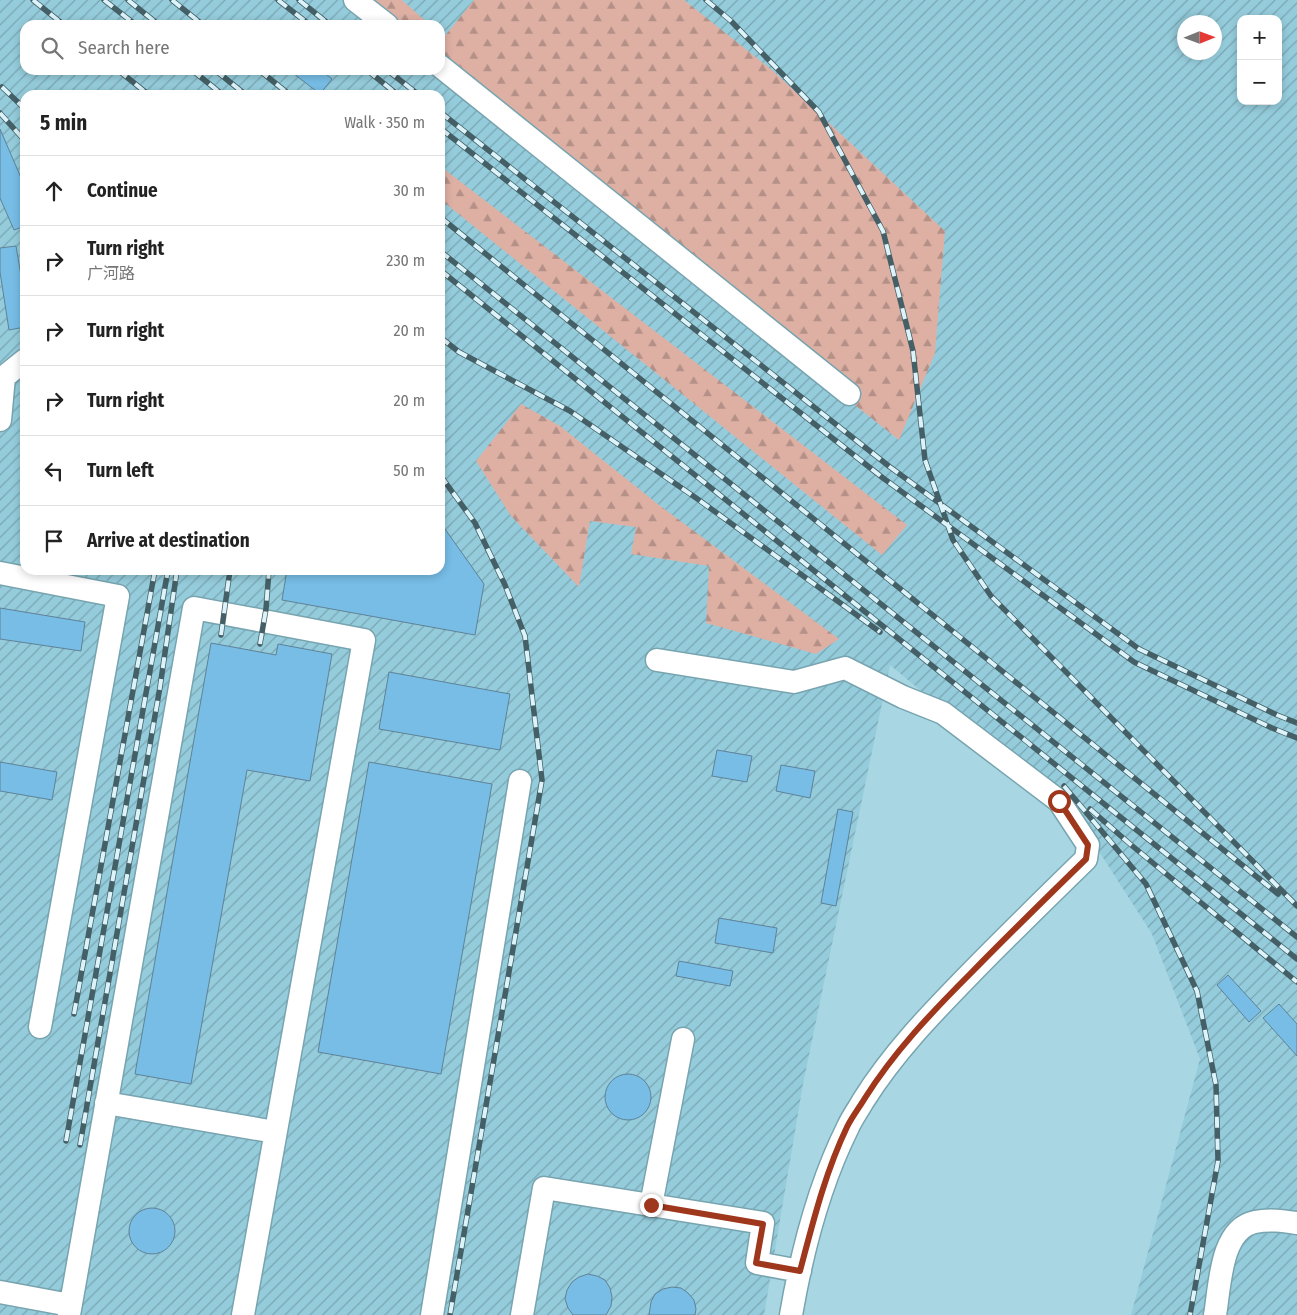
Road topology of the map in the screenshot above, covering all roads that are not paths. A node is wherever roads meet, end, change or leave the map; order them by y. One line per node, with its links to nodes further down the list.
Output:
1 (355, 0): 2 (street)
2 (381, 20)
3 (445, 70): 5 (street)
4 (20, 364): 6 (street)
5 (849, 394)
6 (0, 420)
7 (0, 573): 10 (street)
8 (657, 660): 16 (street)
9 (520, 781): 20 (street)
10 (40, 1027)
11 (683, 1039): 14 (street)
12 (106, 1103): 13 (street); 13 (street); 18 (street)
13 (275, 1132): 19 (street)
14 (651, 1205): 16 (street); 21 (street)
15 (1297, 1223): 23 (street)
16 (800, 1271): 22 (street)
17 (0, 1292): 18 (street)
18 (70, 1310)
19 (243, 1315)
20 (432, 1315)
21 (522, 1315)
22 (791, 1315)
23 (1215, 1315)

